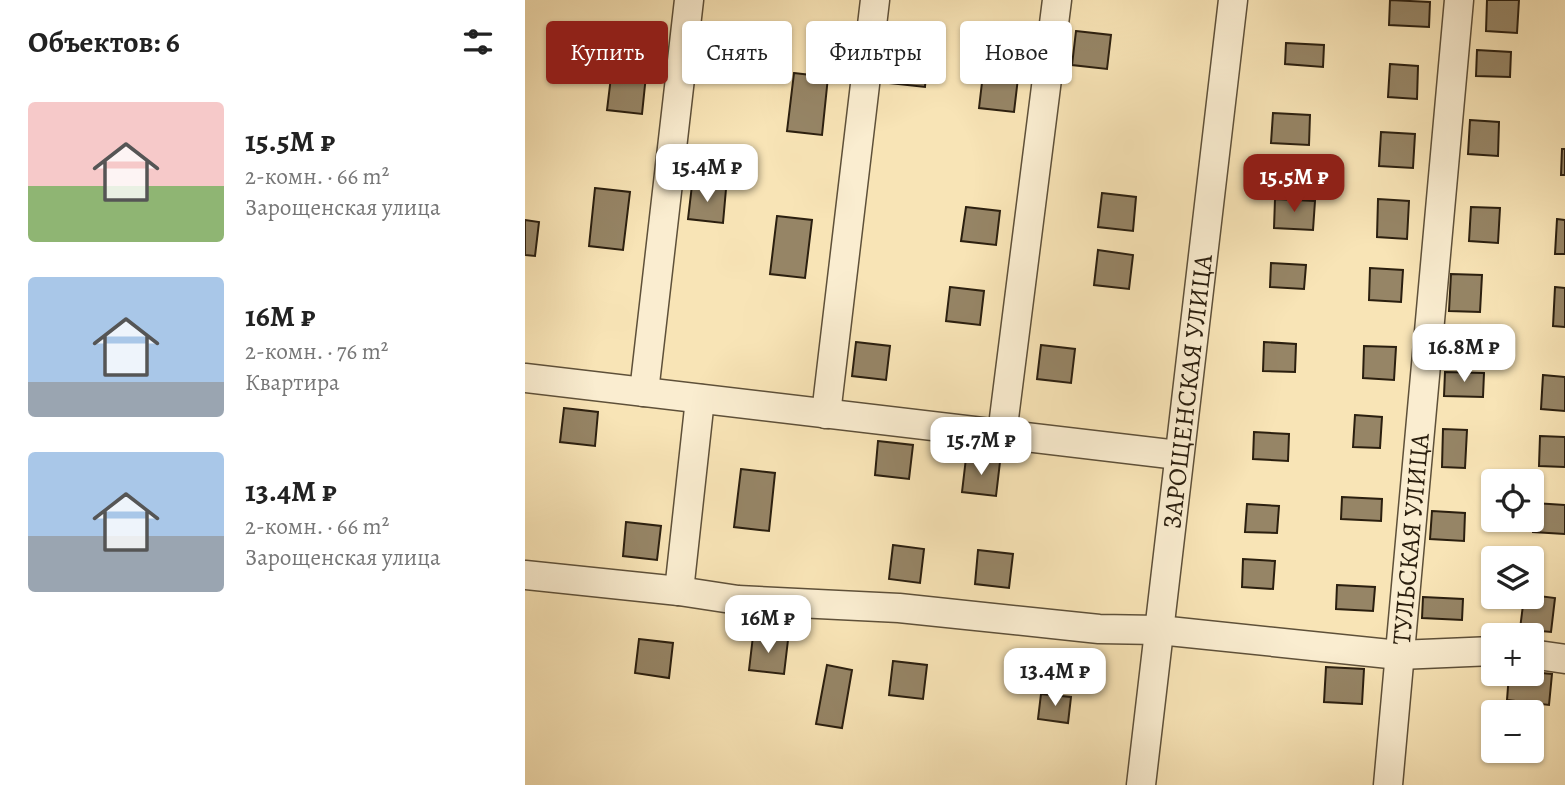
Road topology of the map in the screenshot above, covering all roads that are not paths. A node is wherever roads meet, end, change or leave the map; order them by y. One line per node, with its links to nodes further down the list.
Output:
1 (689, 0): 7 (street)
2 (875, 0): 9 (street)
3 (1056, 0): 10 (street)
4 (1233, 0): 11 (street, ЗАРОЩЕНСКАЯ УЛИЦА)
5 (1459, 0): 16 (street, ТУЛЬСКАЯ УЛИЦА)
6 (525, 378): 7 (street)
7 (645, 392): 8 (street)
8 (700, 399): 9 (street); 13 (street)
9 (826, 414): 10 (street)
10 (1002, 434): 11 (street)
11 (1178, 455): 14 (street, ЗАРОЩЕНСКАЯ УЛИЦА)
12 (525, 575): 13 (street)
13 (679, 591): 14 (street)
14 (1159, 630): 16 (street); 19 (street, ЗАРОЩЕНСКАЯ УЛИЦА)
15 (1481, 652): 16 (street)
16 (1399, 655): 20 (street, ТУЛЬСКАЯ УЛИЦА)
17 (1544, 656): 18 (street)
18 (1565, 659)
19 (1142, 785)
20 (1388, 785)

